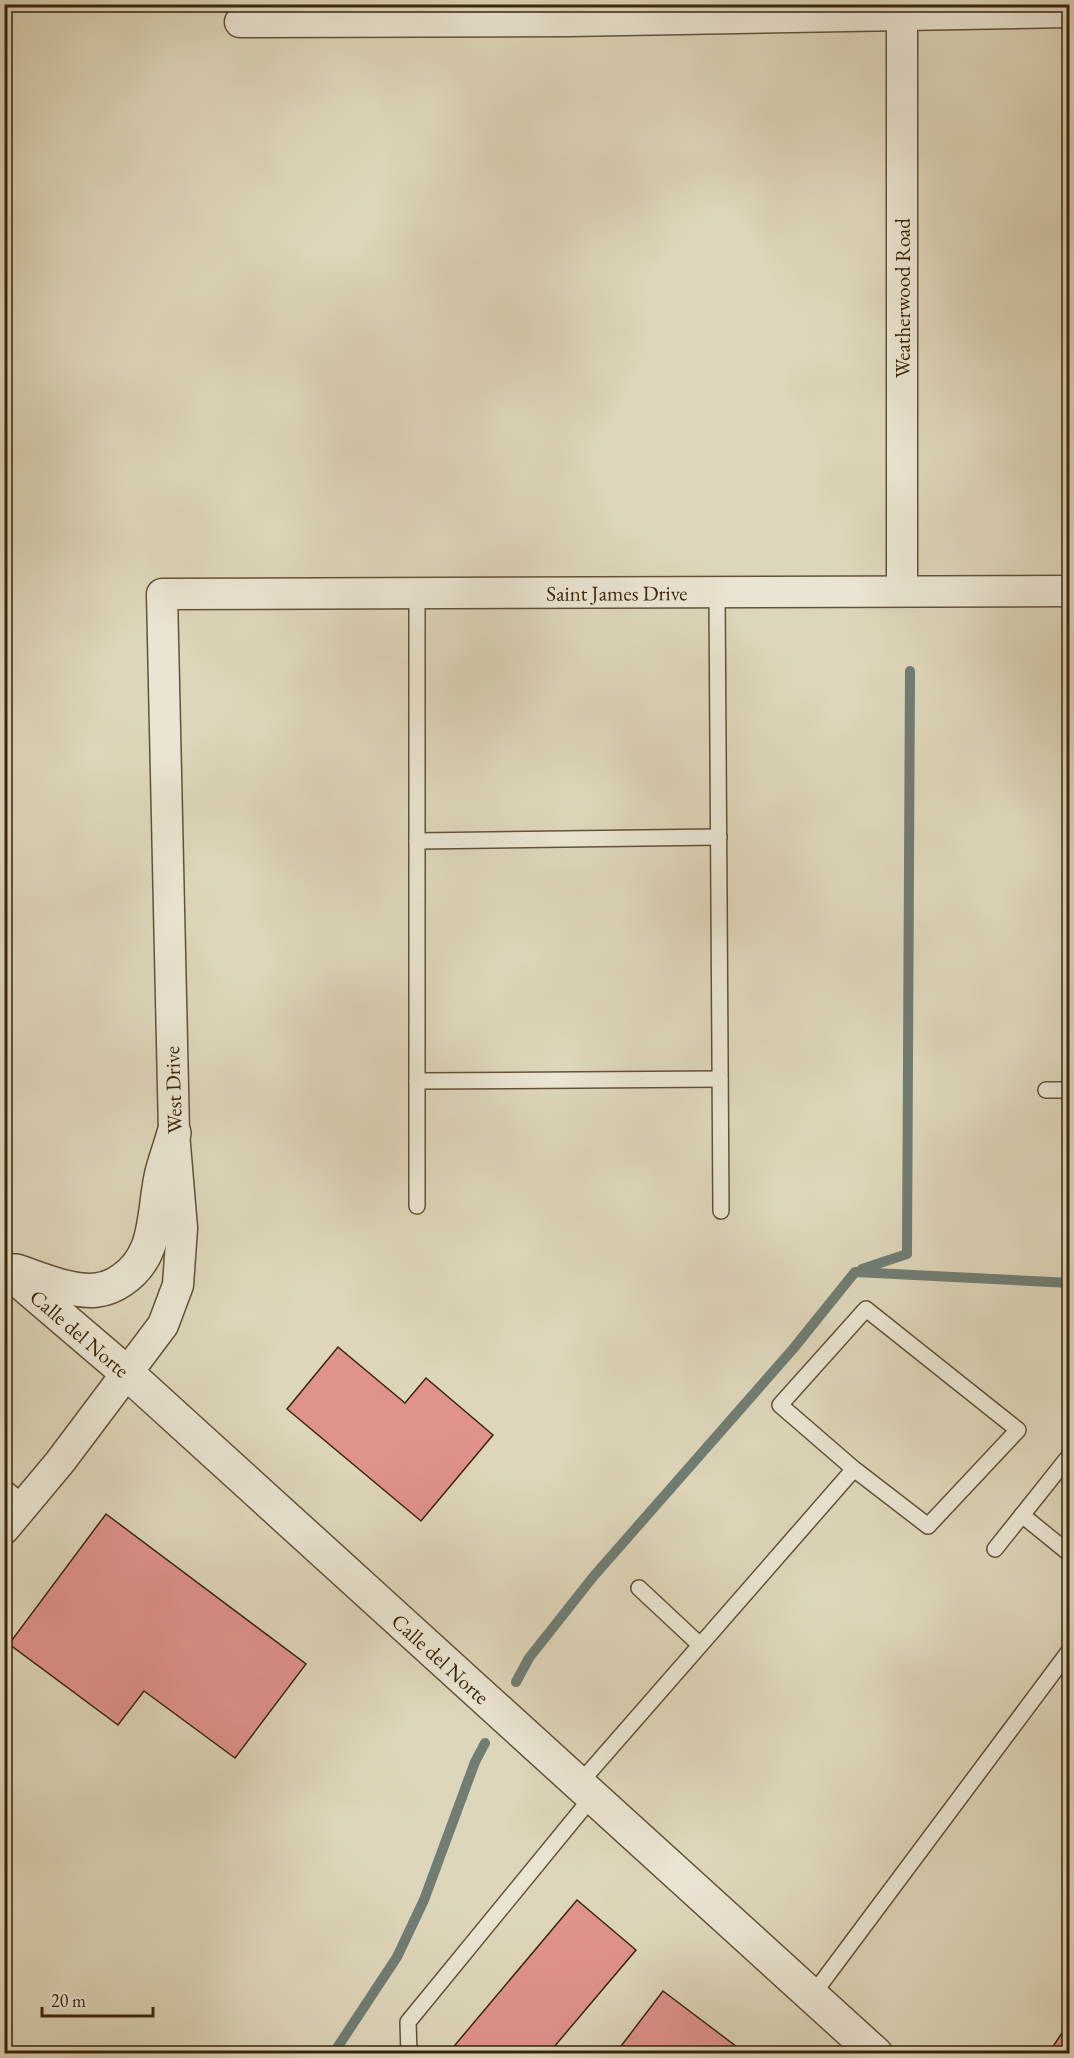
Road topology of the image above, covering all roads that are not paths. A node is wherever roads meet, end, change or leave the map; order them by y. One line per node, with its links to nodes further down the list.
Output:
1 (902, 10): 2 (street); 3 (street); 4 (street, Weatherwood Road)
2 (1070, 12)
3 (240, 22)
4 (902, 591): 5 (street, Saint James Drive); 6 (street, Saint James Drive)
5 (1070, 591)
6 (717, 592): 7 (street, Saint James Drive); 9 (lane)
7 (417, 593): 8 (street, Saint James Drive); 10 (lane)
8 (162, 594): 15 (street, West Drive)
9 (719, 837): 10 (lane); 11 (lane)
10 (417, 842): 12 (lane)
11 (720, 1079): 12 (lane); 17 (lane)
12 (417, 1081): 16 (lane)
13 (1046, 1090): 14 (lane)
14 (1070, 1090)
15 (174, 1133): 18 (street); 19 (street, West Drive)
16 (417, 1206)
17 (721, 1211)
18 (5, 1268): 19 (street, Calle del Norte)
19 (127, 1372): 22 (street, West Drive); 30 (street, Calle del Norte)
20 (1070, 1455): 23 (lane)
21 (854, 1469): 21 (lane); 28 (lane)
22 (15, 1496): 24 (street, West Drive)
23 (1022, 1515): 25 (lane); 26 (lane)
24 (4, 1529)
25 (994, 1549)
26 (1070, 1554)
27 (639, 1588): 28 (lane)
28 (700, 1644): 30 (lane)
29 (1070, 1650): 31 (lane)
30 (586, 1790): 31 (street, Calle del Norte); 32 (lane)
31 (811, 1997): 33 (street, Calle del Norte)
32 (409, 2054)
33 (876, 2054)

